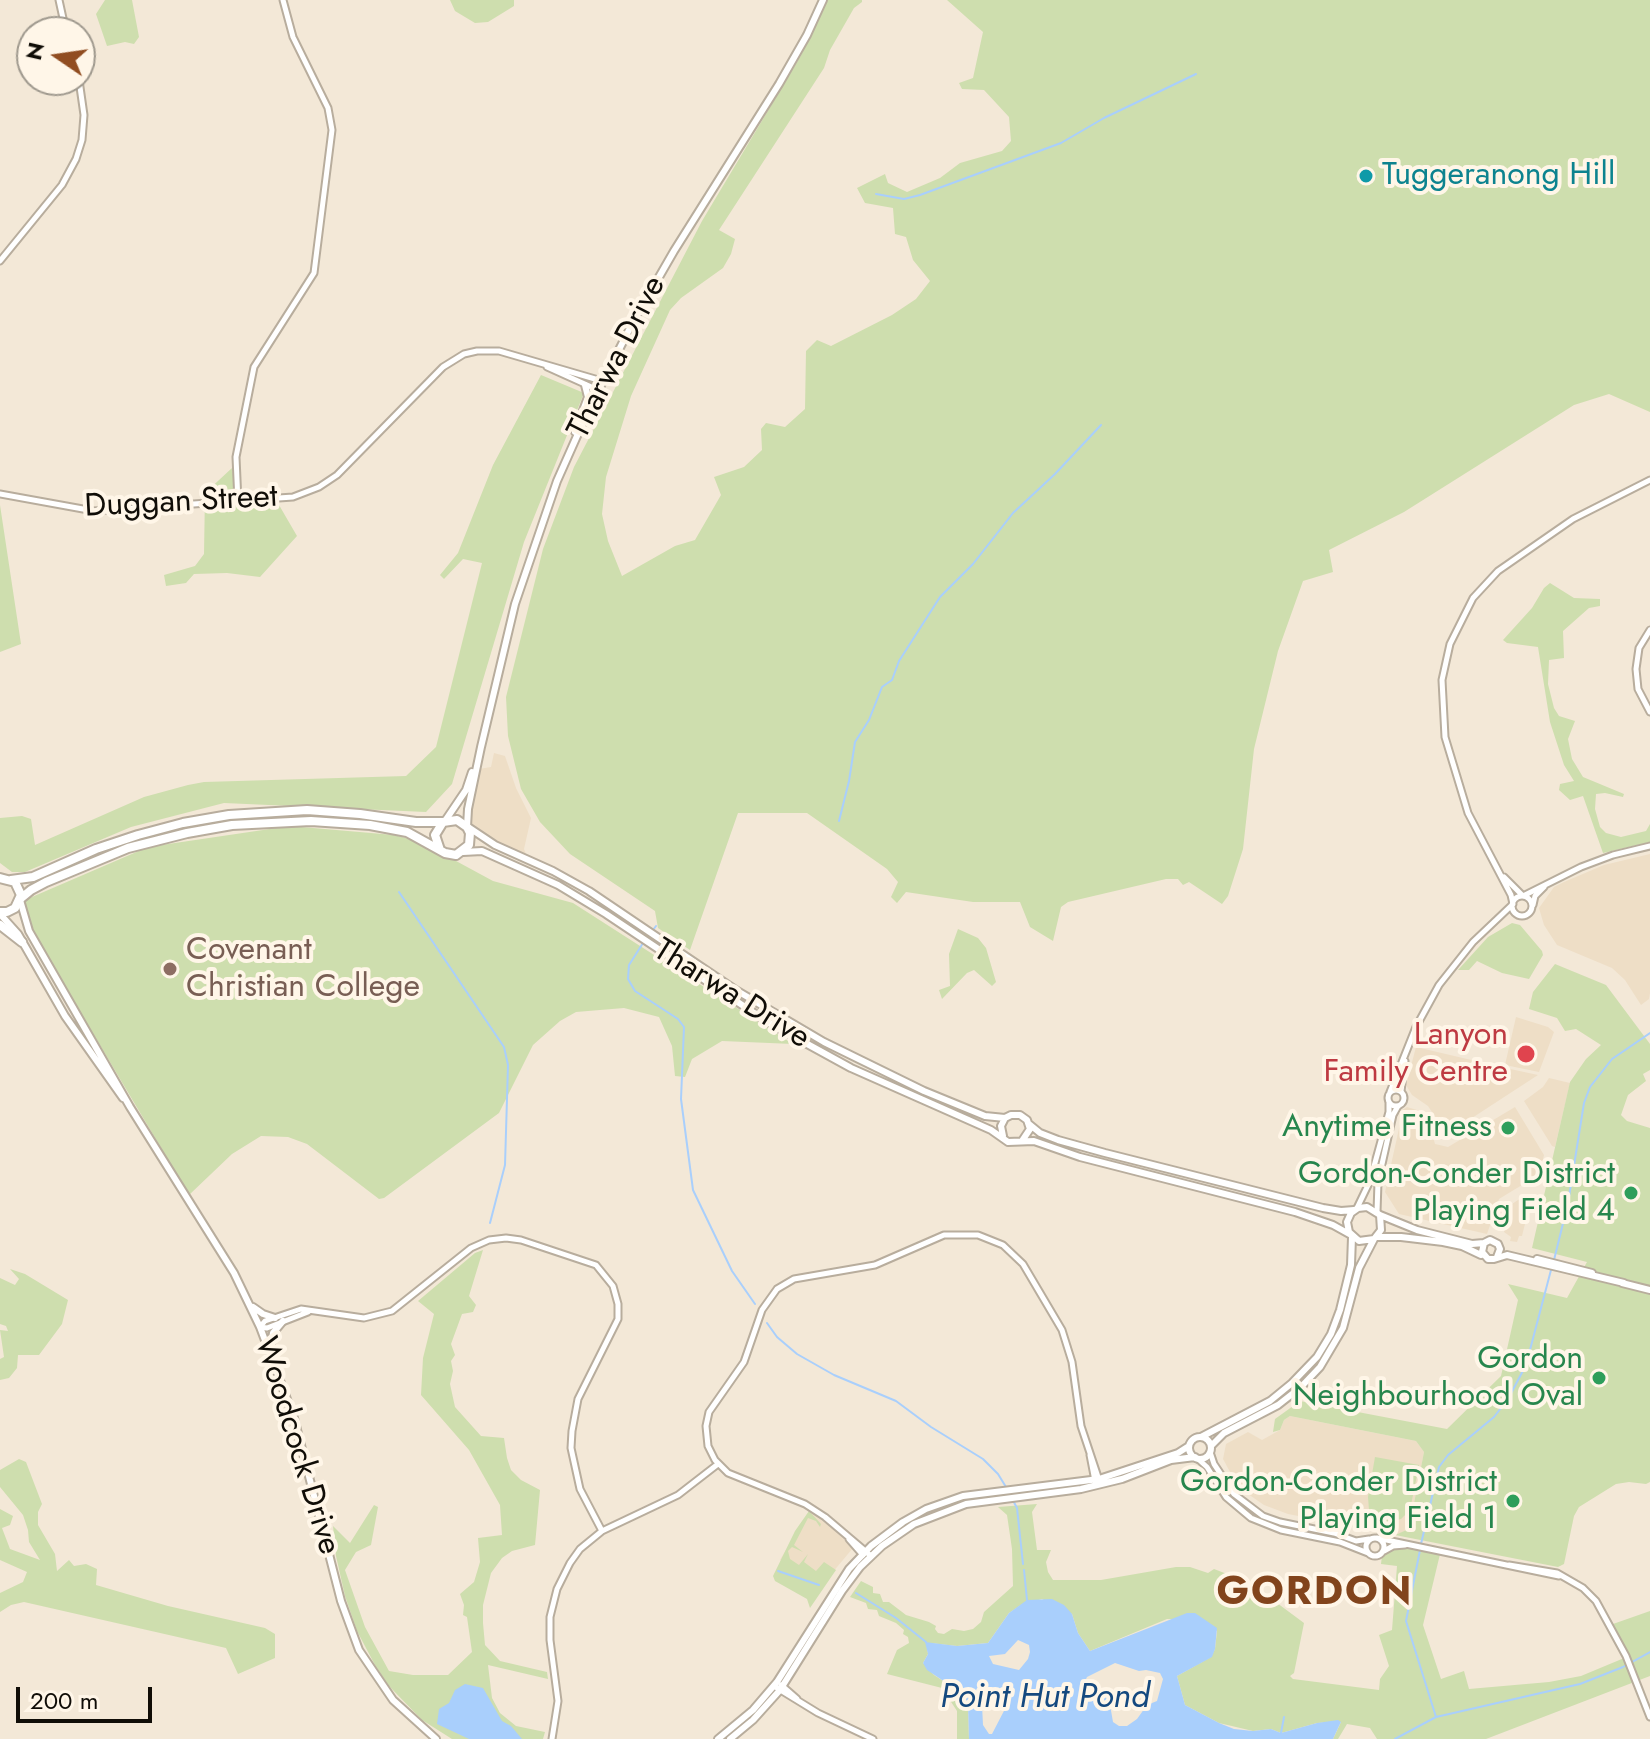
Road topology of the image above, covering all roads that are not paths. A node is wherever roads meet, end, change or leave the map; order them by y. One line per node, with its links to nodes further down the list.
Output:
1 (283, 0): 12 (street)
2 (823, 0): 6 (main road, Tharwa Drive)
3 (81, 96): 4 (street)
4 (0, 261)
5 (546, 367): 6 (street, Duggan Street); 7 (street, Duggan Street); 12 (street, Duggan Street)
6 (602, 381): 8 (main road, Tharwa Drive)
7 (585, 385): 8 (street, Duggan Street); 9 (main road)
8 (598, 390): 9 (main road, Tharwa Drive)
9 (575, 440): 15 (main road, Tharwa Drive)
10 (1650, 480): 21 (street)
11 (0, 494): 12 (street, Duggan Street)
12 (238, 502)
13 (1650, 630): 14 (street)
14 (1650, 712)
15 (481, 747): 16 (main road, Tharwa Drive); 17 (main road, Tharwa Drive)
16 (444, 821): 17 (highway); 19 (highway); 24 (highway)
17 (468, 827): 20 (highway); 41 (main road, Tharwa Drive)
18 (1650, 846): 25 (street)
19 (440, 850): 20 (highway); 27 (highway)
20 (461, 853): 43 (main road, Tharwa Drive)
21 (1498, 870): 26 (street); 28 (street)
22 (0, 872): 24 (main road)
23 (0, 878): 24 (highway)
24 (11, 880): 27 (highway)
25 (1547, 883): 26 (street); 29 (street)
26 (1523, 896): 28 (street); 29 (street)
27 (20, 900): 30 (highway); 40 (main road, Woodcock Drive)
28 (1512, 904): 31 (street); 33 (street)
29 (1532, 906): 31 (street)
30 (0, 913): 34 (main road, Woodcock Drive)
31 (1520, 916): 33 (street)
32 (0, 925): 34 (highway)
33 (1492, 925): 35 (street)
34 (22, 942): 40 (main road, Woodcock Drive)
35 (1406, 1052): 36 (street); 37 (street)
36 (1390, 1092): 37 (street); 38 (street)
37 (1401, 1092): 39 (street)
38 (1389, 1103): 39 (street); 45 (street)
39 (1398, 1106): 46 (street)
40 (130, 1107): 55 (main road, Woodcock Drive)
41 (1005, 1118): 42 (main road); 43 (main road)
42 (1029, 1124): 44 (main road); 45 (main road)
43 (1005, 1139): 44 (main road)
44 (1022, 1141): 47 (main road)
45 (1355, 1210): 46 (main road); 47 (main road)
46 (1378, 1214): 48 (main road); 49 (main road)
47 (1352, 1236): 48 (main road); 59 (main road)
48 (1375, 1238): 51 (main road); 59 (main road)
49 (1484, 1243): 50 (main road); 51 (main road)
50 (1500, 1246): 52 (main road); 53 (main road)
51 (1485, 1257): 52 (main road)
52 (1497, 1257): 53 (main road)
53 (1542, 1262): 54 (main road)
54 (1650, 1290)
55 (248, 1301): 56 (main road); 57 (main road, Woodcock Drive)
56 (279, 1319): 57 (street); 58 (main road); 66 (street)
57 (260, 1327): 58 (main road, Woodcock Drive)
58 (270, 1350): 75 (main road, Woodcock Drive)
59 (1280, 1398): 60 (main road); 62 (main road)
60 (1201, 1437): 61 (main road); 62 (main road)
61 (1189, 1446): 63 (main road); 65 (main road)
62 (1211, 1449): 63 (main road); 68 (street)
63 (1196, 1458): 65 (main road); 70 (street)
64 (718, 1464): 65 (street); 66 (street); 72 (street)
65 (1097, 1482): 72 (main road); 72 (main road)
66 (602, 1531): 76 (street)
67 (1377, 1538): 68 (street); 69 (street); 71 (street)
68 (1369, 1539): 70 (street)
69 (1410, 1545): 71 (street); 74 (street)
70 (1368, 1553): 71 (street)
71 (1382, 1553)
72 (866, 1556): 73 (main road)
73 (778, 1686): 77 (main road); 78 (main road); 79 (street)
74 (1650, 1717)
75 (436, 1739)
76 (552, 1739)
77 (718, 1739)
78 (730, 1739)
79 (873, 1739)

